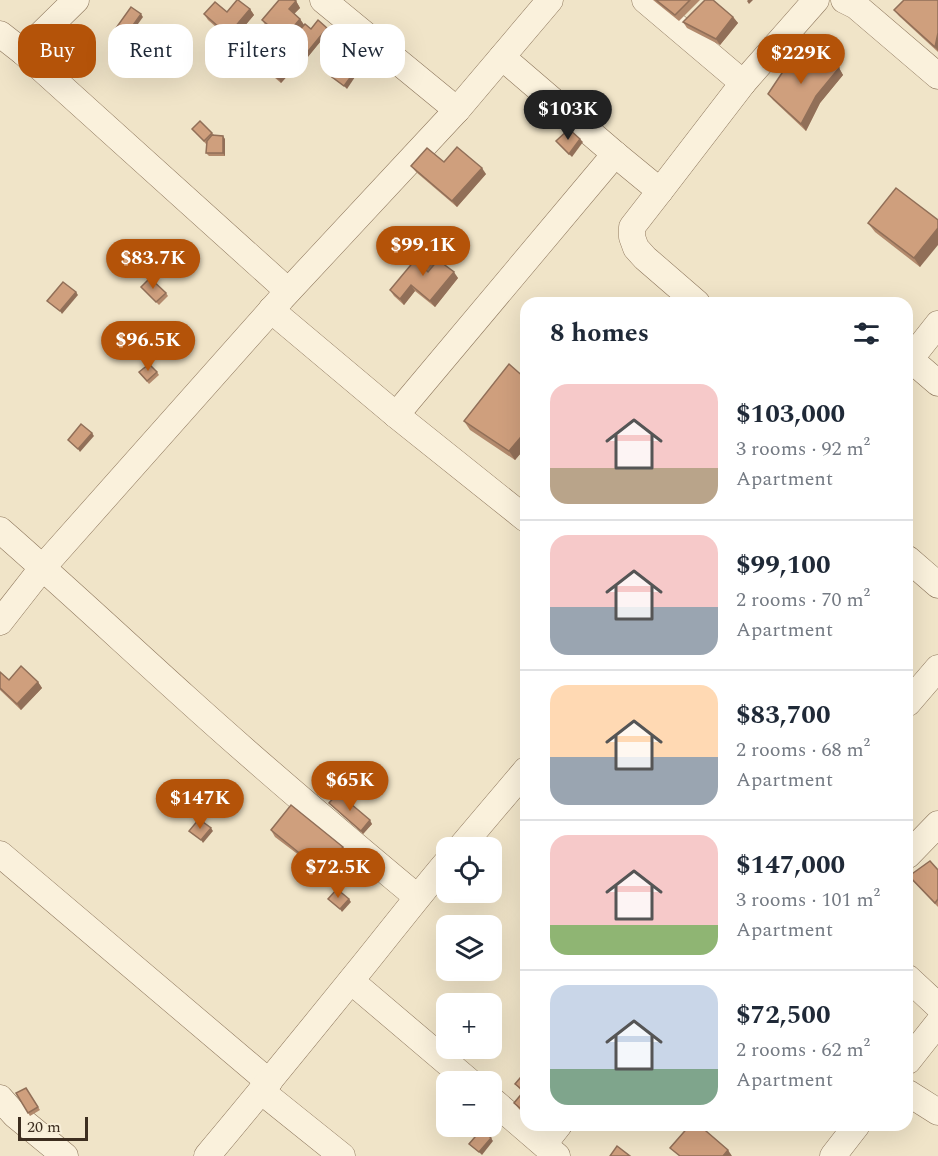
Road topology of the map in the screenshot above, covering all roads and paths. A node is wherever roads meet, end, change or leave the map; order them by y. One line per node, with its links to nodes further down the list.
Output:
1 (76, 0): 7 (street)
2 (323, 0): 14 (street)
3 (645, 0): 13 (street)
4 (816, 0): 13 (street)
5 (844, 0): 11 (street)
6 (539, 4): 10 (street)
7 (52, 24)
8 (0, 34): 9 (street)
9 (18, 48)
10 (502, 57): 14 (street); 15 (street)
11 (938, 76)
12 (52, 78): 17 (street)
13 (743, 83): 16 (street)
14 (457, 110): 17 (street)
15 (615, 154): 16 (street); 24 (street)
16 (660, 191): 18 (street)
17 (288, 291): 19 (street)
18 (690, 297)
19 (271, 310): 24 (street); 28 (street)
20 (938, 324): 21 (street)
21 (913, 356)
22 (913, 364): 23 (street)
23 (938, 383)
24 (396, 415): 25 (street)
25 (520, 514)
26 (0, 530): 28 (street)
27 (913, 563): 29 (street)
28 (43, 567): 30 (street); 39 (street)
29 (938, 585)
30 (0, 622)
31 (938, 668): 32 (street)
32 (913, 697)
33 (520, 777): 35 (street)
34 (938, 824): 36 (street)
35 (469, 837)
36 (913, 850)
37 (0, 854): 46 (street)
38 (436, 875): 39 (street)
39 (417, 897): 40 (street)
40 (351, 981): 45 (street); 46 (street)
41 (913, 983): 42 (street)
42 (938, 1006)
43 (938, 1023): 44 (street)
44 (913, 1055)
45 (457, 1071)
46 (265, 1087): 56 (street); 57 (street)
47 (913, 1096): 50 (street)
48 (0, 1098): 55 (street)
49 (502, 1107): 51 (street)
50 (938, 1112)
51 (520, 1119)
52 (537, 1131): 54 (street)
53 (852, 1131): 58 (street)
54 (553, 1142)
55 (65, 1156)
56 (207, 1156)
57 (342, 1156)
58 (833, 1156)

